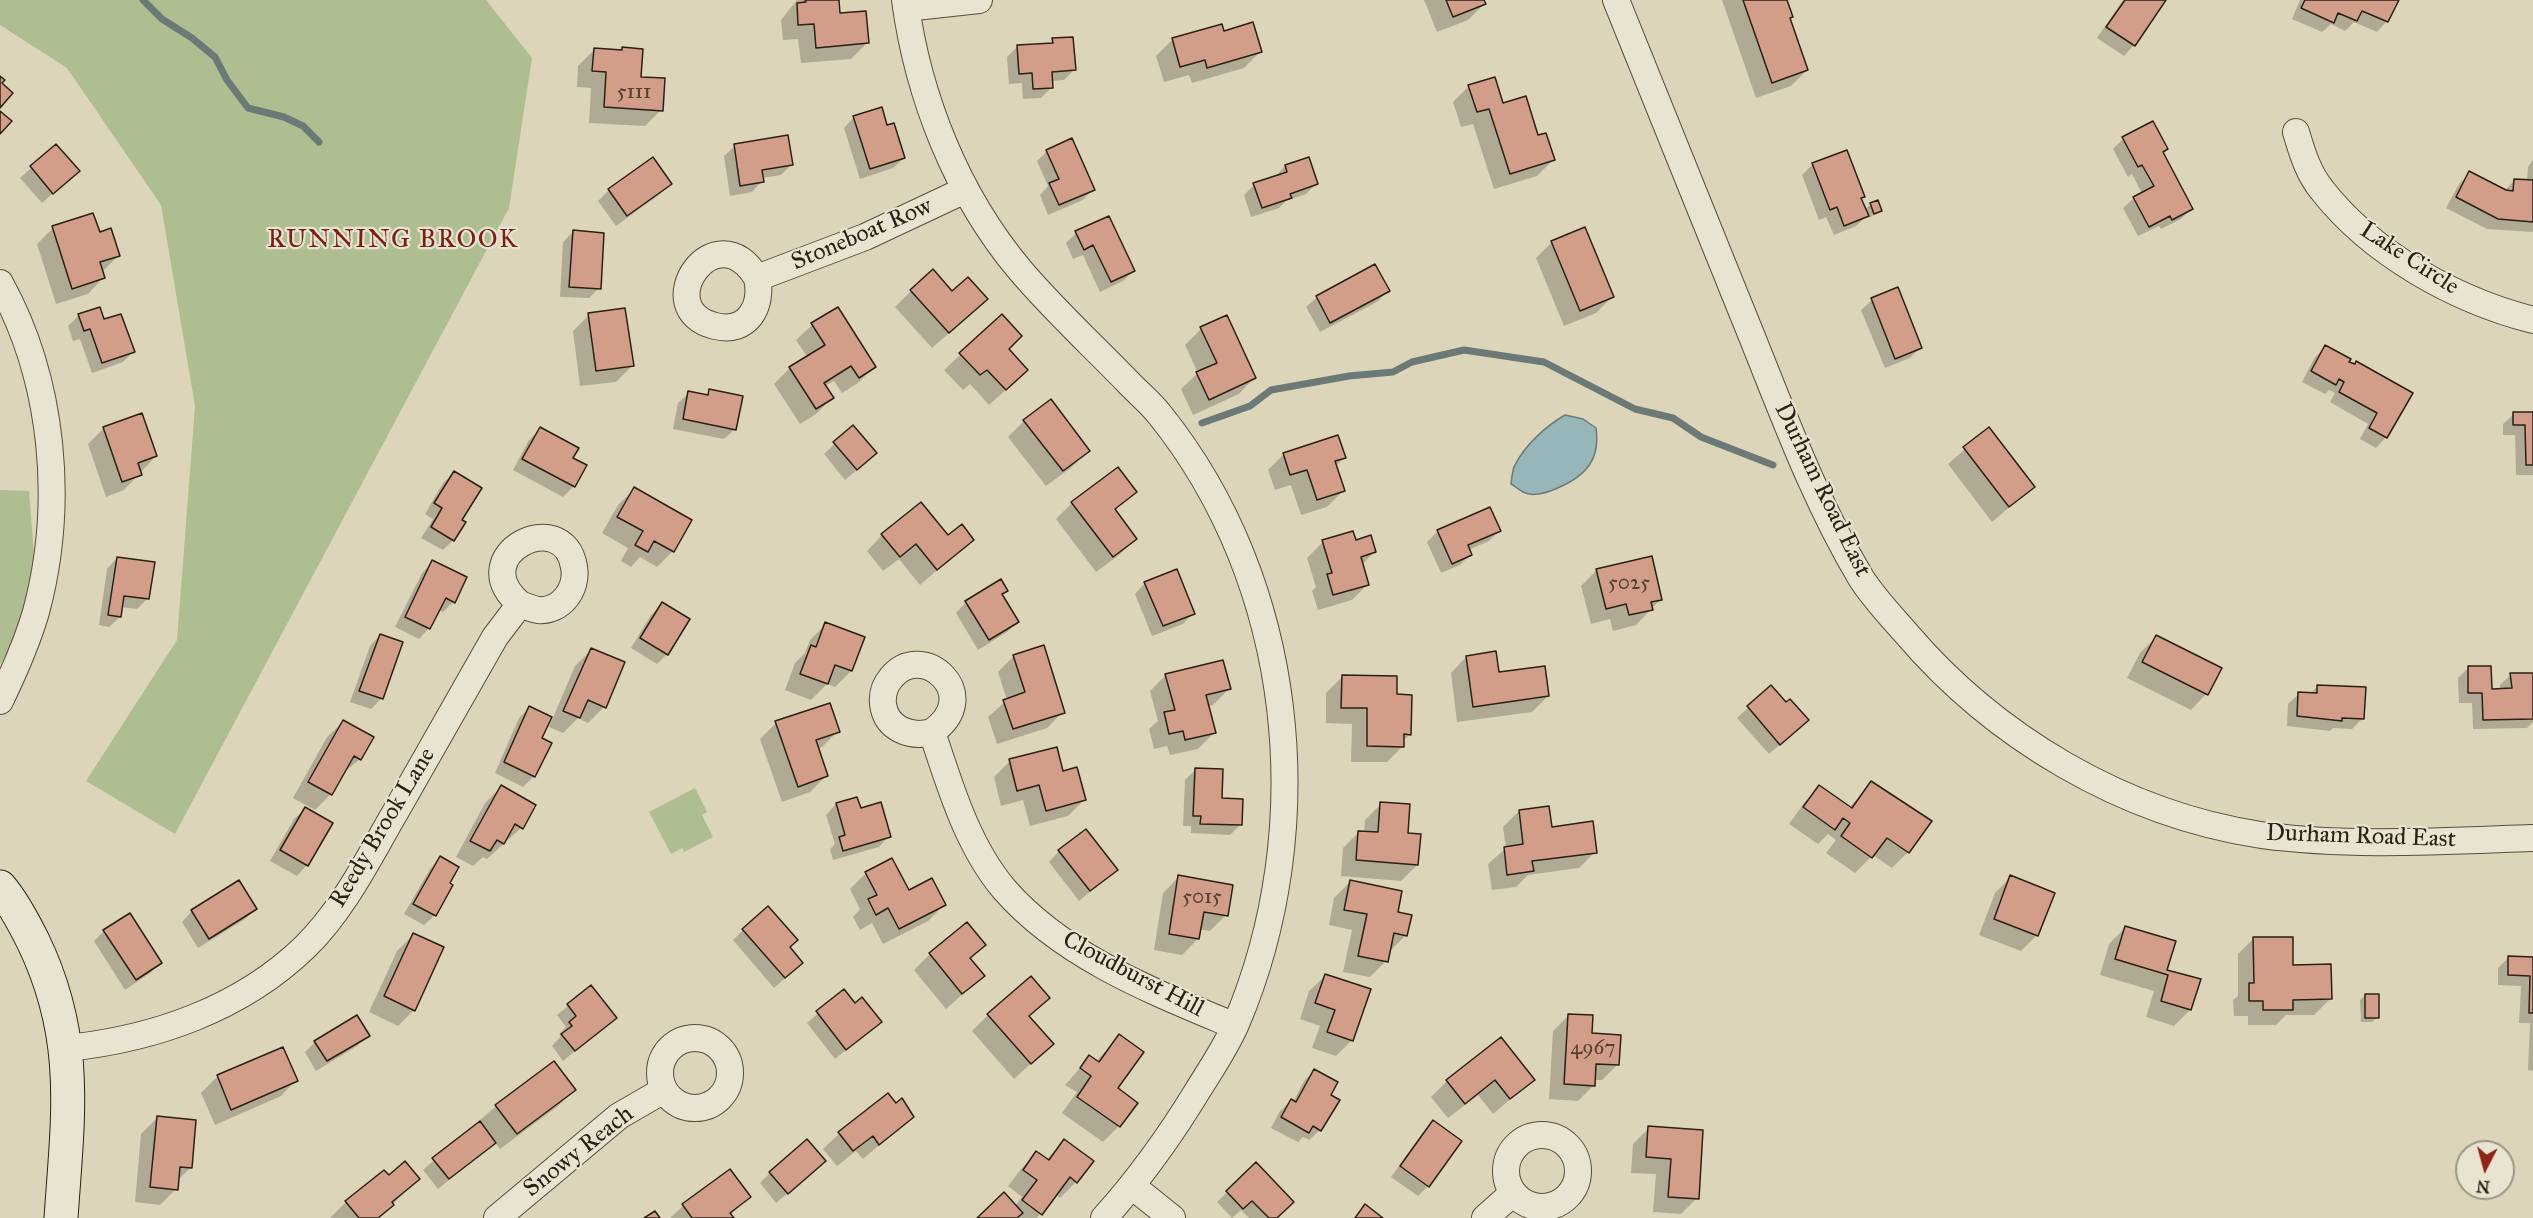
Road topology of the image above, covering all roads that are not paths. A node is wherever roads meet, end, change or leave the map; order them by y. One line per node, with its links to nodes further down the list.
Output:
1 (979, 0): 3 (street)
2 (1616, 0): 12 (street, Durham Road East)
3 (905, 4): 5 (street)
4 (2296, 132): 8 (street, Lake Circle)
5 (965, 190): 6 (street, Stoneboat Row); 14 (street)
6 (758, 278)
7 (0, 283): 10 (street)
8 (2533, 320)
9 (520, 604): 15 (street, Reedy Brook Lane)
10 (0, 701)
11 (932, 732): 14 (street, Cloudburst Hill)
12 (2533, 838)
13 (0, 887): 15 (street)
14 (1235, 1026): 17 (street)
15 (67, 1048): 19 (street)
16 (664, 1090): 20 (street, Snowy Reach)
17 (1132, 1186): 21 (street); 22 (street)
18 (1513, 1193): 23 (street)
19 (61, 1218)
20 (497, 1218)
21 (1104, 1218)
22 (1172, 1218)
23 (1485, 1218)

